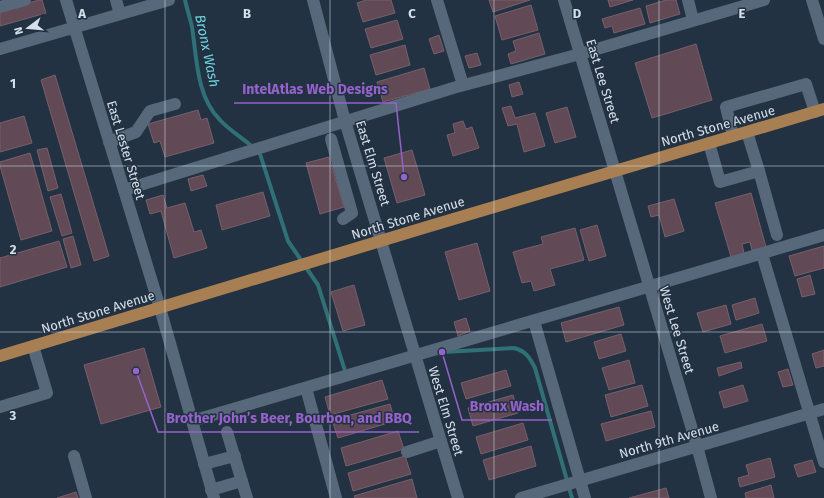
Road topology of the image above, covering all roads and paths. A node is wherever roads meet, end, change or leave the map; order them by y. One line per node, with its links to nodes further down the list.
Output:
1 (25, 0): 11 (street)
2 (66, 0): 14 (street, East Lester Street)
3 (116, 0): 12 (street)
4 (169, 0): 12 (street)
5 (313, 0): 21 (street, East Elm Street)
6 (437, 0): 18 (street)
7 (564, 0): 17 (street, East Lee Street)
8 (688, 0): 13 (street)
9 (764, 0): 13 (street)
10 (812, 0): 15 (street)
11 (0, 7)
12 (120, 14): 14 (street)
13 (693, 20): 17 (street)
14 (74, 27): 16 (street); 25 (street, East Lester Street)
15 (824, 39)
16 (0, 49)
17 (580, 54): 18 (street); 27 (street, East Lee Street)
18 (463, 85): 21 (street)
19 (175, 104): 25 (street)
20 (820, 110): 22 (main road, North Stone Avenue); 23 (street)
21 (345, 121): 29 (street, East Elm Street); 31 (street)
22 (747, 132): 23 (main road, North Stone Avenue); 28 (street)
23 (733, 136): 26 (main road, North Stone Avenue)
24 (330, 139): 30 (street)
25 (109, 142): 31 (street, East Lester Street)
26 (709, 143): 27 (main road, North Stone Avenue); 28 (street)
27 (615, 171): 35 (main road, North Stone Avenue); 37 (street, West Lee Street)
28 (759, 171): 33 (street)
29 (364, 184): 30 (street); 35 (street, East Elm Street)
30 (345, 189): 32 (street)
31 (124, 190): 38 (street, East Lester Street)
32 (343, 219)
33 (777, 234)
34 (824, 235): 36 (street)
35 (382, 241): 38 (main road, North Stone Avenue); 42 (street, West Elm Street)
36 (762, 254): 37 (street); 46 (street)
37 (649, 287): 39 (street); 50 (street, West Lee Street)
38 (160, 308): 40 (main road, North Stone Avenue); 47 (street, East Lester Street)
39 (534, 321): 42 (street); 57 (street)
40 (33, 346): 41 (main road, North Stone Avenue); 44 (street)
41 (0, 356)
42 (415, 356): 43 (street); 49 (street, West Elm Street)
43 (306, 388): 47 (street); 61 (street)
44 (0, 407)
45 (824, 409): 46 (street, North 9th Avenue)
46 (809, 414): 50 (street, North 9th Avenue); 54 (street)
47 (192, 421): 55 (street, East Lester Street)
48 (228, 432): 53 (street)
49 (441, 441): 51 (street); 62 (street, West Elm Street)
50 (698, 446): 57 (street, North 9th Avenue); 65 (street, West Lee Street)
51 (408, 452)
52 (74, 456): 59 (street)
53 (235, 456): 55 (street); 56 (street)
54 (824, 462)
55 (204, 464): 58 (street, East Lester Street)
56 (242, 481): 58 (street); 60 (street)
57 (580, 481): 63 (street, North 9th Avenue); 64 (street)
58 (213, 494)
59 (86, 498)
60 (247, 498)
61 (336, 498)
62 (458, 498)
63 (521, 498)
64 (585, 498)
65 (711, 498)

